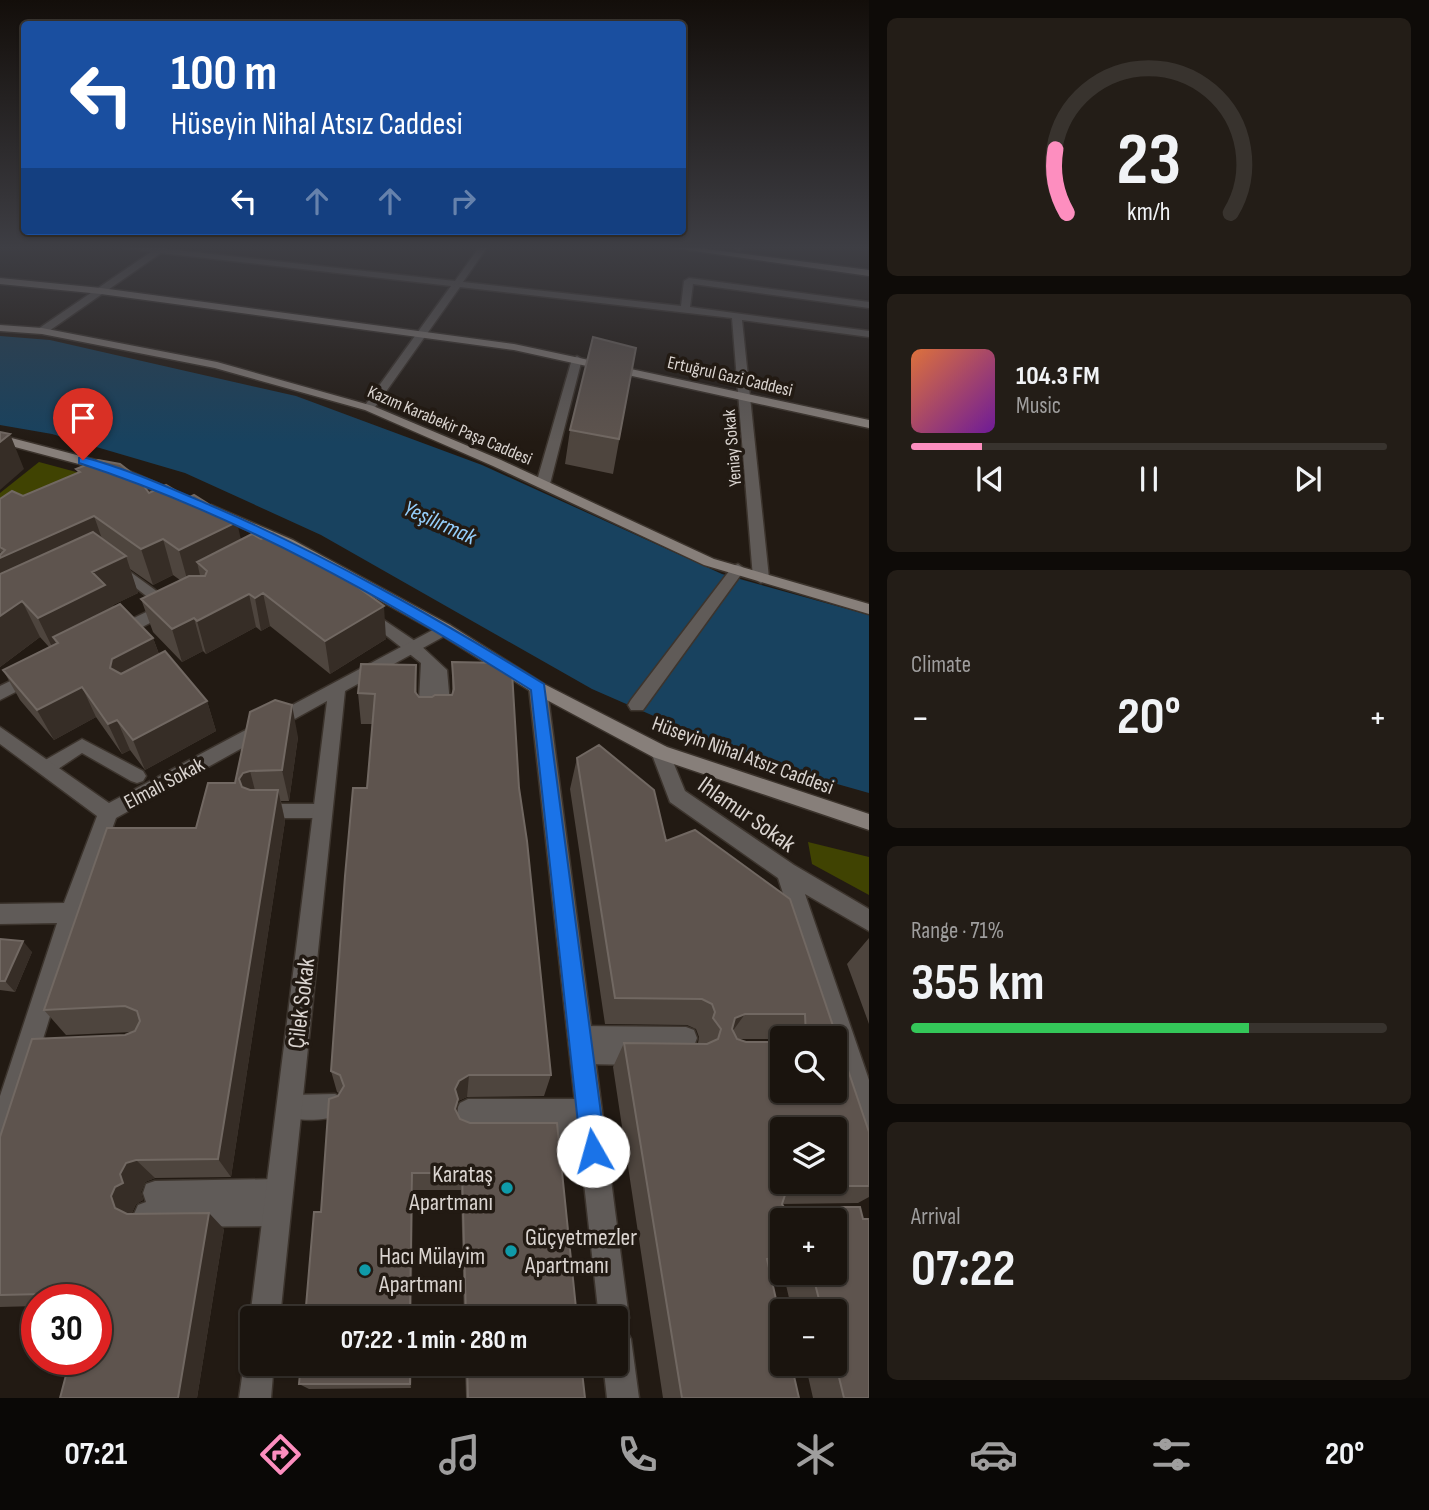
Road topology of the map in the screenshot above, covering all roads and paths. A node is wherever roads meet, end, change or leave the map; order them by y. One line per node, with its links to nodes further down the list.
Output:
1 (71, 311): 7 (street)
2 (252, 311): 8 (street, Ertuğrul Gazi Caddesi)
3 (438, 311): 8 (street)
4 (702, 311): 5 (street)
5 (737, 316): 9 (street); 11 (street, Yeniay Sokak)
6 (0, 328): 7 (street, Kazım Karabekir Paşa Caddesi)
7 (42, 331): 12 (street, Kazım Karabekir Paşa Caddesi)
8 (422, 334): 10 (street, Ertuğrul Gazi Caddesi); 12 (street)
9 (869, 334)
10 (577, 359): 11 (street, Ertuğrul Gazi Caddesi); 17 (street)
11 (745, 397): 13 (street, Ertuğrul Gazi Caddesi); 22 (street, Yeniay Sokak)
12 (369, 408): 17 (street, Kazım Karabekir Paşa Caddesi)
13 (869, 424)
14 (0, 439): 15 (street, Hüseyin Nihal Atsız Caddesi)
15 (110, 468): 16 (street); 18 (street, Hüseyin Nihal Atsız Caddesi)
16 (85, 480)
17 (543, 484): 21 (street, Kazım Karabekir Paşa Caddesi)
18 (288, 543): 19 (street); 27 (street, Hüseyin Nihal Atsız Caddesi)
19 (263, 556)
20 (108, 559): 24 (lane)
21 (738, 569): 22 (street, Kazım Karabekir Paşa Caddesi); 35 (street)
22 (761, 578): 26 (street, Kazım Karabekir Paşa Caddesi)
23 (183, 598): 24 (street)
24 (168, 606): 28 (street)
25 (358, 607): 29 (lane)
26 (869, 609)
27 (444, 629): 29 (street, Elmalı Sokak); 32 (street, Hüseyin Nihal Atsız Caddesi)
28 (97, 643)
29 (413, 647): 30 (lane); 33 (street, Elmalı Sokak)
30 (429, 661): 36 (lane); 37 (lane)
31 (51, 667): 34 (street)
32 (538, 688): 39 (street, Hüseyin Nihal Atsız Caddesi); 51 (street)
33 (337, 689): 43 (street, Çilek Sokak); 44 (street, Elmalı Sokak)
34 (0, 694)
35 (637, 705)
36 (443, 720)
37 (426, 721)
38 (0, 734): 40 (street)
39 (660, 752): 45 (street, Hüseyin Nihal Atsız Caddesi); 46 (street, Ihlamur Sokak)
40 (46, 768): 41 (lane); 44 (street)
41 (137, 776)
42 (259, 811): 43 (lane)
43 (323, 811): 57 (street, Çilek Sokak)
44 (108, 813): 47 (street, Elmalı Sokak)
45 (869, 821)
46 (787, 872): 49 (street); 50 (street, Ihlamur Sokak)
47 (71, 913): 48 (street); 54 (street, Elmalı Sokak)
48 (0, 914)
49 (869, 921)
50 (833, 1026)
51 (581, 1045): 52 (lane); 60 (street)
52 (688, 1046)
53 (53, 1049): 54 (lane)
54 (27, 1051): 61 (street, Elmalı Sokak)
55 (847, 1067): 58 (street, Ihlamur Sokak)
56 (335, 1105): 57 (lane)
57 (289, 1107): 62 (street, Çilek Sokak)
58 (869, 1118)
59 (468, 1120): 60 (lane)
60 (590, 1120): 65 (street)
61 (0, 1136)
62 (278, 1202): 63 (lane); 64 (street, Çilek Sokak)
63 (151, 1204)
64 (266, 1306)
65 (613, 1306)
66 (259, 1376): 68 (street)
67 (620, 1376): 69 (street)
68 (256, 1398)
69 (623, 1398)

